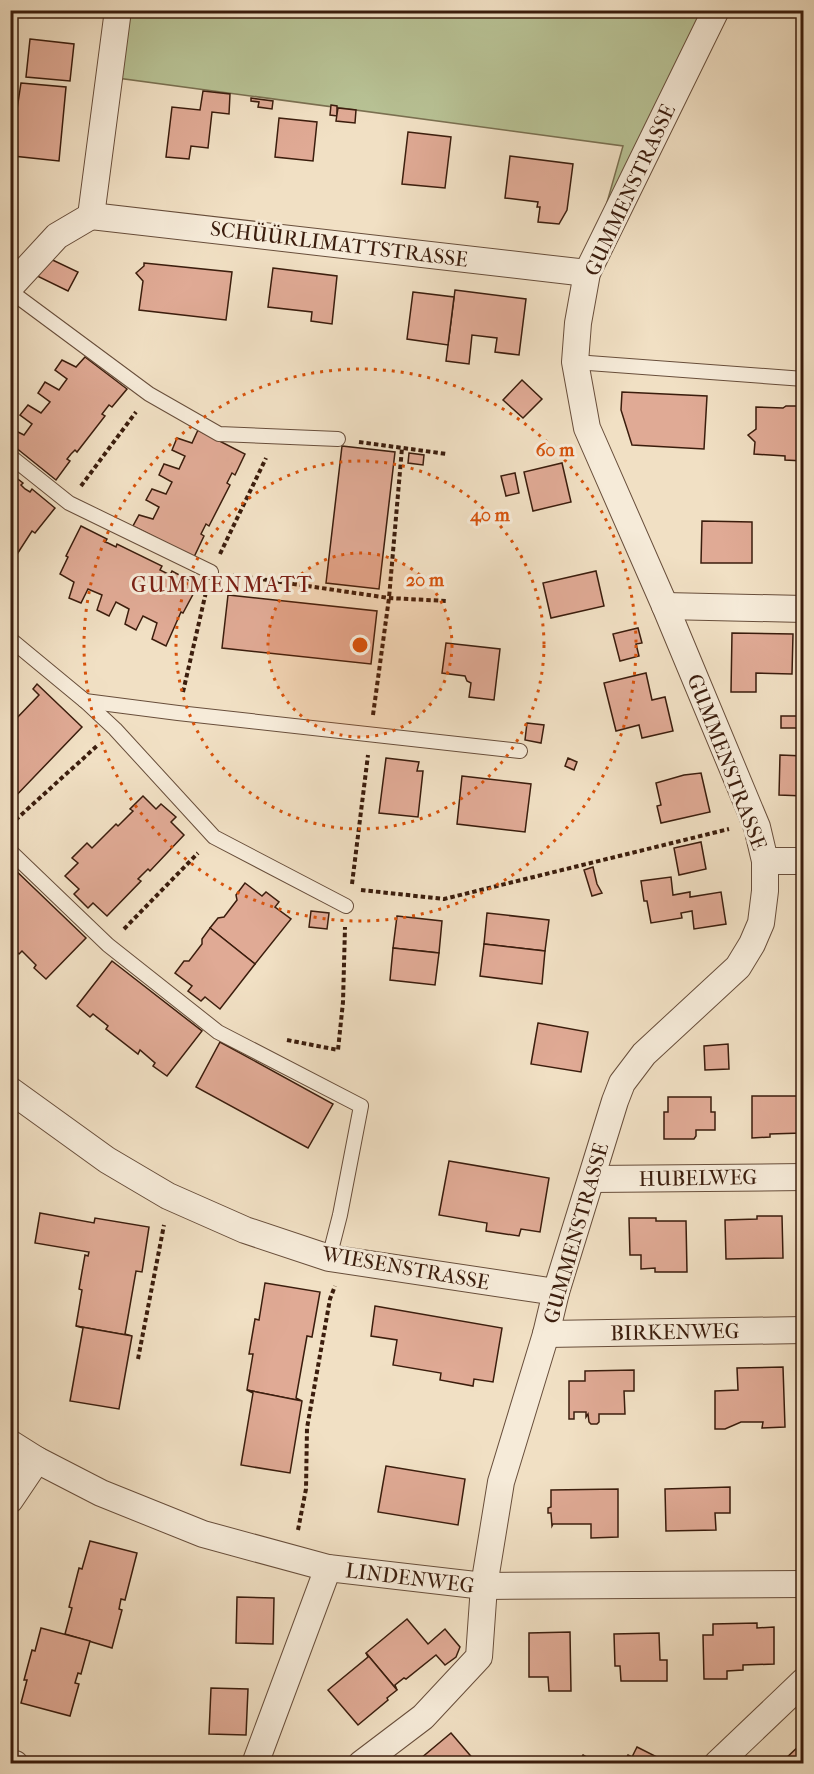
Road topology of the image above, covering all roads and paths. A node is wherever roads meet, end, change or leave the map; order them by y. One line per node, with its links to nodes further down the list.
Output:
1 (118, 10): 3 (street)
2 (716, 10): 4 (street, GUMMENSTRASSE)
3 (91, 216): 4 (street, SCHÜÜRLIMATTSTRASSE); 5 (street)
4 (587, 273): 6 (street, GUMMENSTRASSE)
5 (10, 289): 8 (lane)
6 (575, 362): 7 (lane); 17 (street, GUMMENSTRASSE)
7 (804, 379)
8 (148, 394): 9 (lane); 13 (path)
9 (338, 439): 10 (path)
10 (402, 448): 11 (path); 15 (path)
11 (447, 454)
12 (10, 456): 13 (lane)
13 (69, 503): 14 (lane)
14 (211, 572): 15 (path)
15 (389, 598): 16 (path); 22 (path)
16 (446, 601)
17 (665, 606): 18 (street); 28 (street, GUMMENSTRASSE)
18 (804, 609)
19 (10, 639): 20 (lane)
20 (85, 701): 21 (lane); 22 (lane)
21 (115, 729): 24 (path); 26 (lane)
22 (371, 736): 23 (lane); 25 (path)
23 (520, 751)
24 (10, 825)
25 (736, 828)
26 (214, 837): 30 (lane); 31 (path)
27 (10, 851): 31 (lane)
28 (765, 861): 29 (street); 35 (street, GUMMENSTRASSE)
29 (804, 861)
30 (346, 906): 32 (path)
31 (108, 945): 37 (lane)
32 (283, 1040)
33 (10, 1090): 36 (street, WIESENSTRASSE)
34 (804, 1177): 35 (street, HUBELWEG)
35 (592, 1179): 38 (street, GUMMENSTRASSE)
36 (173, 1198): 37 (street, WIESENSTRASSE); 41 (path)
37 (336, 1259): 38 (street, WIESENSTRASSE); 45 (path)
38 (556, 1292): 40 (street, GUMMENSTRASSE)
39 (804, 1329): 40 (street, BIRKENWEG)
40 (546, 1334): 48 (street, GUMMENSTRASSE)
41 (138, 1359)
42 (10, 1443): 43 (street, LINDENWEG)
43 (37, 1460): 44 (street); 45 (street, LINDENWEG)
44 (10, 1500)
45 (292, 1558): 46 (street, LINDENWEG)
46 (328, 1568): 48 (street, LINDENWEG); 50 (street)
47 (804, 1584): 48 (street, LINDENWEG)
48 (484, 1586): 51 (street, GUMMENSTRASSE)
49 (804, 1681): 52 (street)
50 (255, 1764)
51 (361, 1764)
52 (717, 1764)

